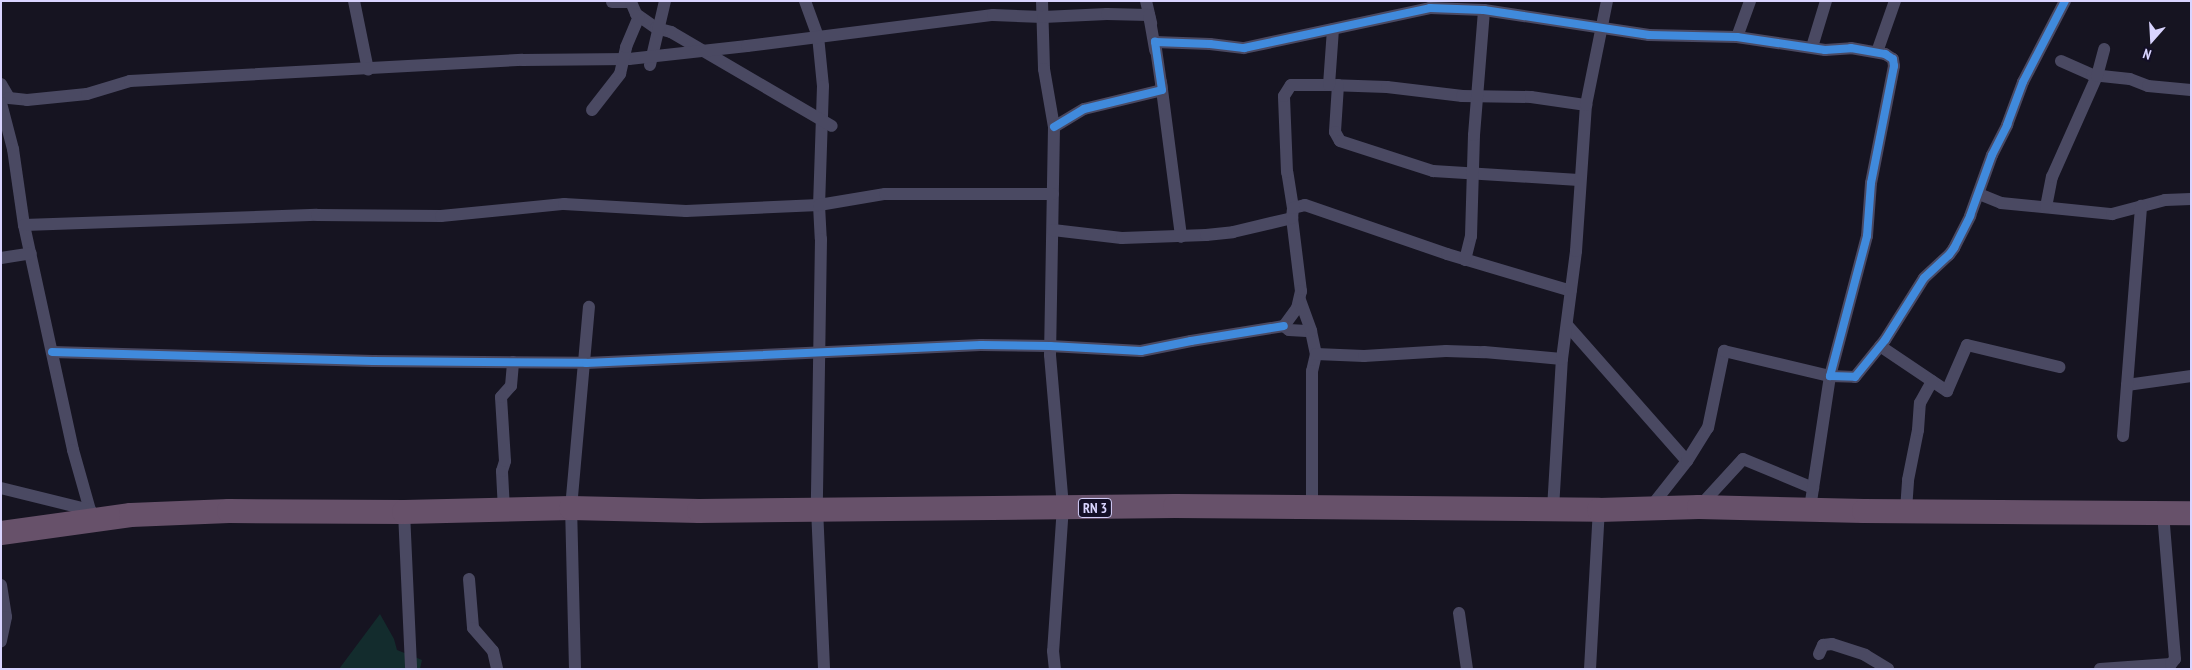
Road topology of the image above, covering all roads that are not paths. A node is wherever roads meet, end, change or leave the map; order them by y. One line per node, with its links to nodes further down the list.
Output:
1 (354, 1): 31 (street)
2 (665, 1): 19 (street)
3 (805, 1): 21 (street)
4 (1042, 1): 17 (street)
5 (1146, 1): 15 (street)
6 (1518, 1): 14 (street)
7 (1607, 1): 18 (street)
8 (1750, 1): 22 (street)
9 (1826, 1): 24 (street)
10 (1895, 1): 27 (street)
11 (2065, 1): 46 (street)
12 (612, 2): 16 (street)
13 (1484, 10): 14 (street); 20 (street); 37 (street)
14 (1514, 14): 18 (street)
15 (1149, 15): 17 (street); 23 (street); 35 (street)
16 (639, 16): 19 (street); 28 (street)
17 (1043, 17): 21 (street); 42 (street)
18 (1602, 27): 22 (street); 39 (street)
19 (658, 29): 26 (street); 29 (street)
20 (1333, 29): 23 (street); 34 (street)
21 (818, 36): 26 (street); 41 (street)
22 (1737, 37): 24 (street)
23 (1155, 42): 35 (street)
24 (1812, 48): 27 (street)
25 (2104, 49): 32 (street)
26 (703, 51): 29 (street); 41 (street)
27 (1877, 52): 73 (street)
28 (624, 59): 29 (street); 31 (street); 40 (street)
29 (652, 61)
30 (2061, 61): 32 (street)
31 (368, 70): 33 (street)
32 (2097, 76): 36 (street); 50 (street)
33 (1, 84)
34 (1334, 85): 37 (street); 43 (street); 51 (street)
35 (1162, 90): 42 (street); 54 (street)
36 (2191, 90)
37 (1477, 96): 39 (street); 43 (street)
38 (1, 103): 52 (street)
39 (1586, 105): 44 (street)
40 (592, 110)
41 (827, 123): 48 (street)
42 (1054, 127): 45 (street)
43 (1473, 175): 44 (street); 57 (street)
44 (1579, 180): 58 (street)
45 (1053, 194): 48 (street); 53 (street)
46 (1979, 194): 50 (street); 65 (street)
47 (2191, 199): 49 (street)
48 (819, 205): 52 (street); 67 (street)
49 (2141, 206): 50 (street); 76 (street)
50 (2046, 207)
51 (1292, 213): 54 (street); 57 (street); 59 (street)
52 (24, 226): 55 (street)
53 (1052, 230): 54 (street); 64 (street)
54 (1181, 237)
55 (31, 253): 56 (street); 66 (street)
56 (1, 258)
57 (1465, 260): 58 (street)
58 (1571, 291): 61 (street)
59 (1300, 300): 62 (street); 63 (street)
60 (589, 307): 71 (street)
61 (1567, 325): 69 (street); 78 (street)
62 (1284, 326): 63 (street); 64 (street)
63 (1311, 331): 68 (street)
64 (1050, 346): 67 (street); 81 (street)
65 (1880, 346): 73 (street); 75 (street)
66 (52, 352): 70 (street); 94 (street)
67 (819, 353): 71 (street); 84 (street)
68 (1316, 354): 69 (street); 85 (street)
69 (1562, 359): 87 (street)
70 (513, 362): 71 (street); 88 (street)
71 (586, 363): 83 (street)
72 (2059, 367): 75 (street)
73 (1830, 376): 78 (street); 80 (street)
74 (2191, 376): 76 (street)
75 (1932, 381): 90 (street)
76 (2127, 385): 77 (street)
77 (2123, 436)
78 (1688, 461): 86 (street)
79 (1, 488): 94 (street)
80 (1812, 499): 82 (highway, RN 3); 82 (street); 90 (highway, RN 3)
81 (1063, 506): 84 (highway, RN 3); 85 (highway, RN 3); 105 (street)
82 (1700, 507): 86 (highway, RN 3)
83 (571, 508): 84 (highway, RN 3); 88 (highway, RN 3); 103 (street)
84 (817, 508): 104 (street)
85 (1312, 508): 87 (highway, RN 3)
86 (1650, 508): 89 (highway, RN 3)
87 (1553, 509): 89 (highway, RN 3)
88 (504, 510): 91 (highway, RN 3)
89 (1599, 510): 107 (street)
90 (1906, 510): 93 (highway, RN 3)
91 (404, 512): 94 (highway, RN 3); 101 (street)
92 (2191, 512): 93 (highway, RN 3)
93 (2163, 514): 109 (street)
94 (90, 515): 95 (highway, RN 3)
95 (1, 533)
96 (469, 580): 102 (street)
97 (1, 585): 99 (street)
98 (1459, 613): 106 (street)
99 (1, 641)
100 (1820, 654): 108 (street)
101 (411, 669)
102 (497, 669)
103 (575, 669)
104 (824, 669)
105 (1055, 669)
106 (1467, 669)
107 (1590, 669)
108 (1888, 669)
109 (2100, 669)

